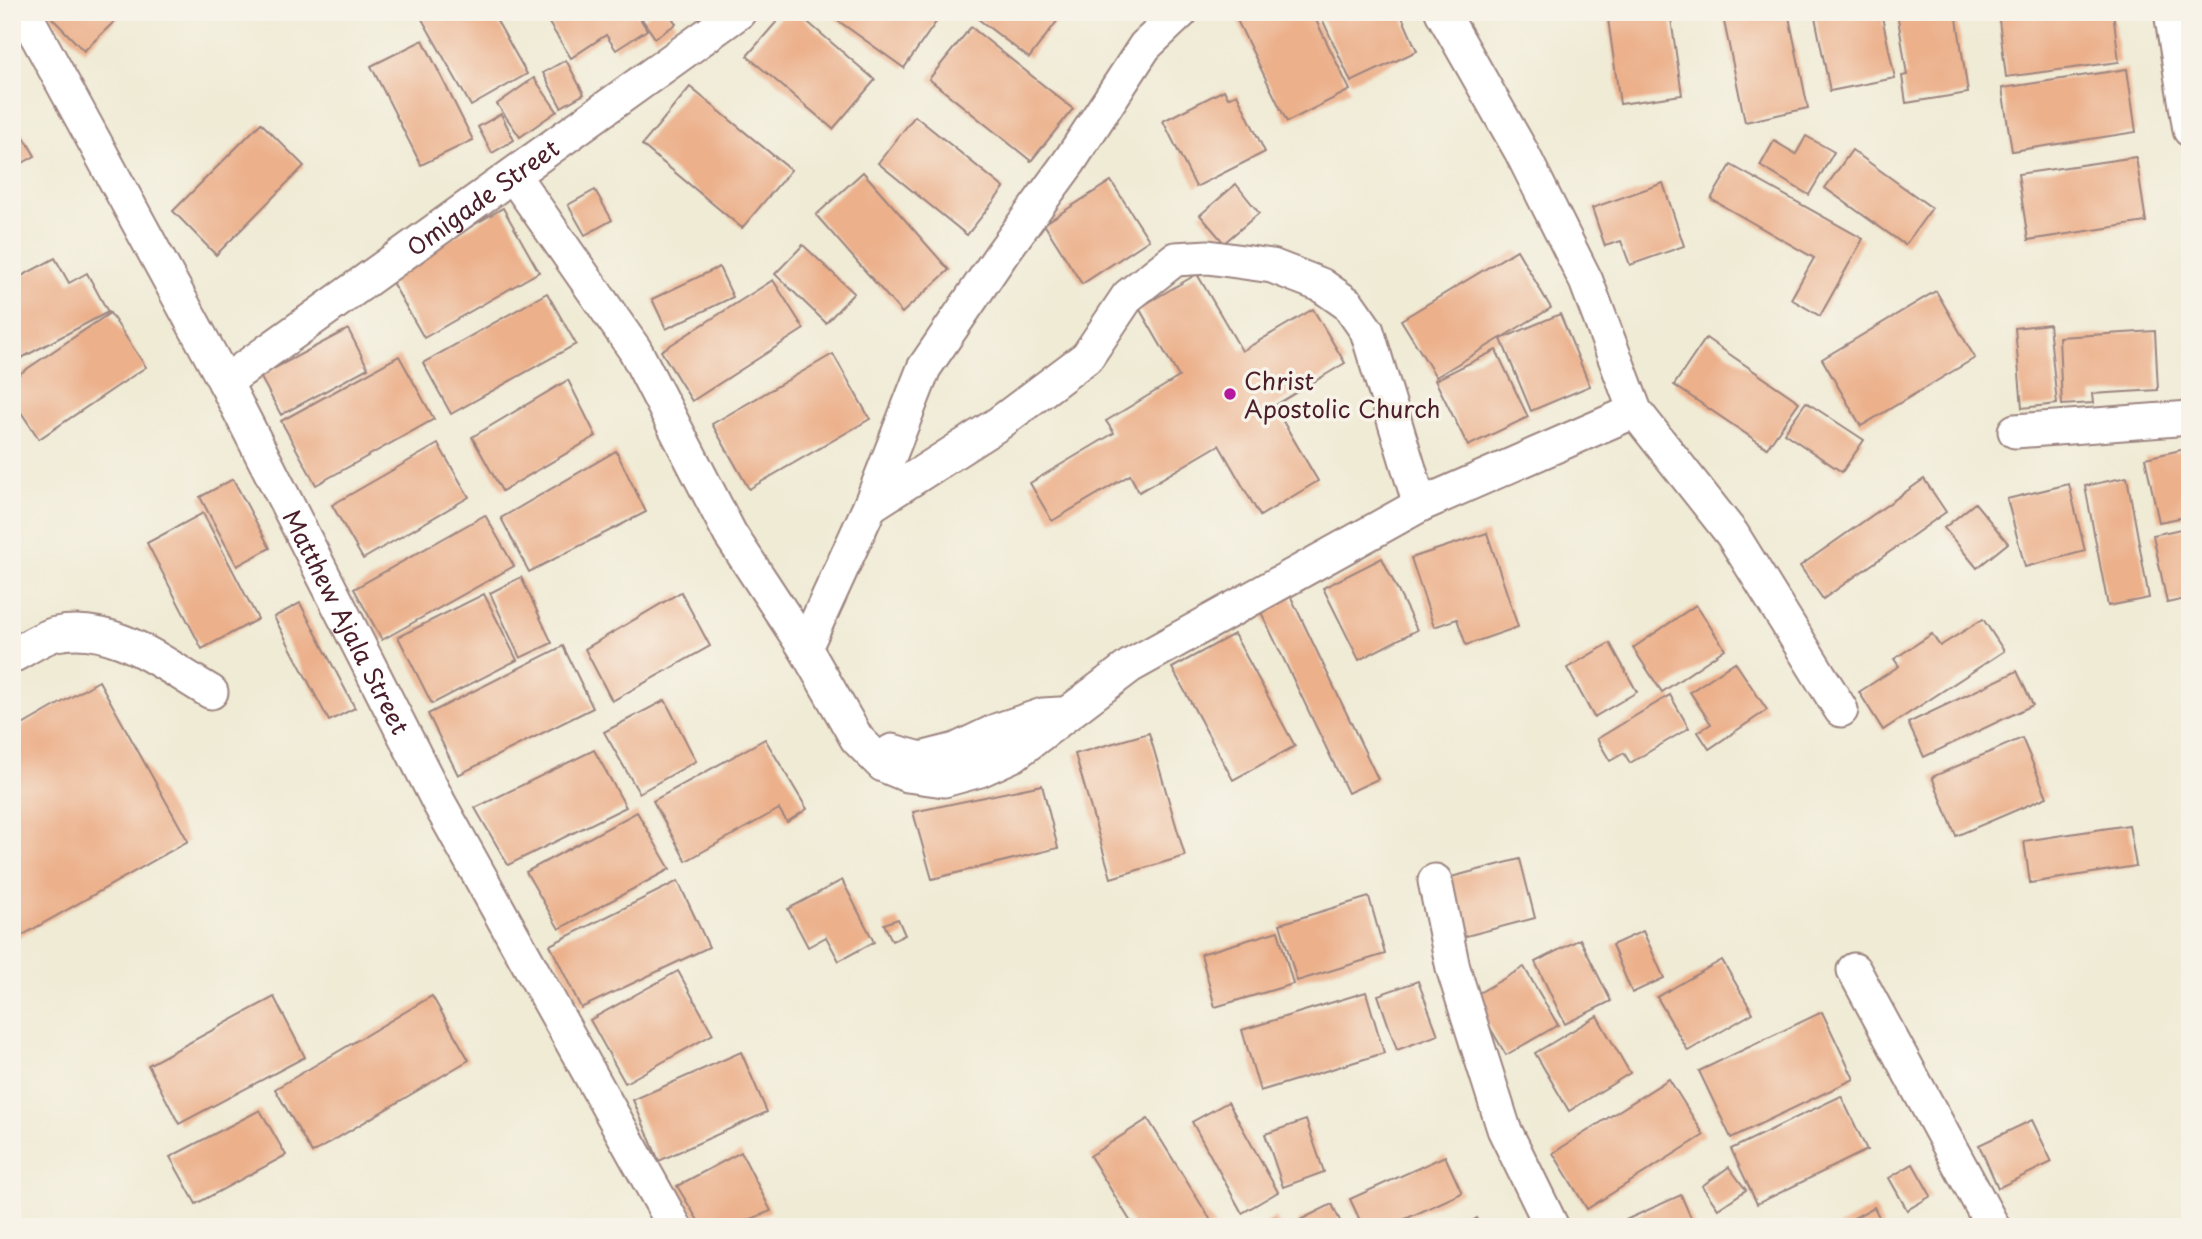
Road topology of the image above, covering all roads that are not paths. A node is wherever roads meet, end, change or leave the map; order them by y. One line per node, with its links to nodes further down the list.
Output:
1 (24, 12): 8 (street, Matthew Ajala Street)
2 (739, 12): 7 (street, Omigade Street)
3 (1181, 12): 13 (street)
4 (1442, 12): 9 (street)
5 (2171, 12): 6 (street)
6 (2190, 130)
7 (513, 175): 8 (street, Omigade Street); 14 (street)
8 (225, 382): 20 (street, Matthew Ajala Street)
9 (1635, 411): 12 (street); 17 (street)
10 (2190, 418): 11 (street)
11 (2015, 431)
12 (1420, 505): 13 (street); 14 (street)
13 (870, 506): 14 (street)
14 (805, 648)
15 (12, 656): 16 (street)
16 (211, 692)
17 (1841, 710)
18 (1434, 881): 21 (street)
19 (1854, 970): 22 (street)
20 (675, 1227)
21 (1552, 1227)
22 (1993, 1227)

